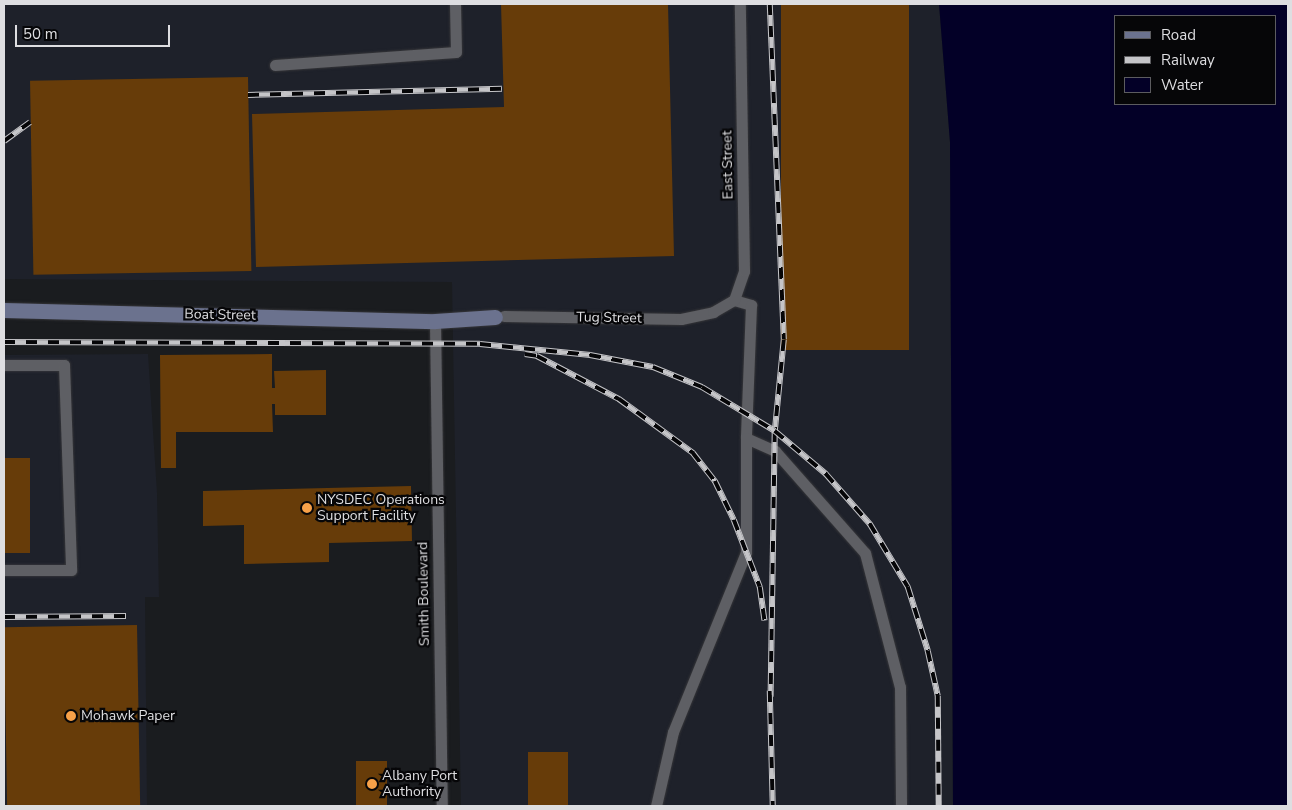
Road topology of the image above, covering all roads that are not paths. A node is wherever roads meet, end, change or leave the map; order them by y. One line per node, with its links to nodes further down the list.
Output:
1 (455, 4): 3 (lane)
2 (740, 4): 4 (lane, East Street)
3 (275, 65)
4 (734, 300): 6 (lane, Tug Street); 9 (lane)
5 (4, 310): 7 (street, Boat Street)
6 (499, 317): 7 (street, Tug Street)
7 (435, 321): 11 (lane, Smith Boulevard)
8 (4, 365): 10 (lane)
9 (746, 438): 12 (lane); 13 (lane)
10 (4, 570)
11 (442, 806)
12 (656, 806)
13 (901, 806)

